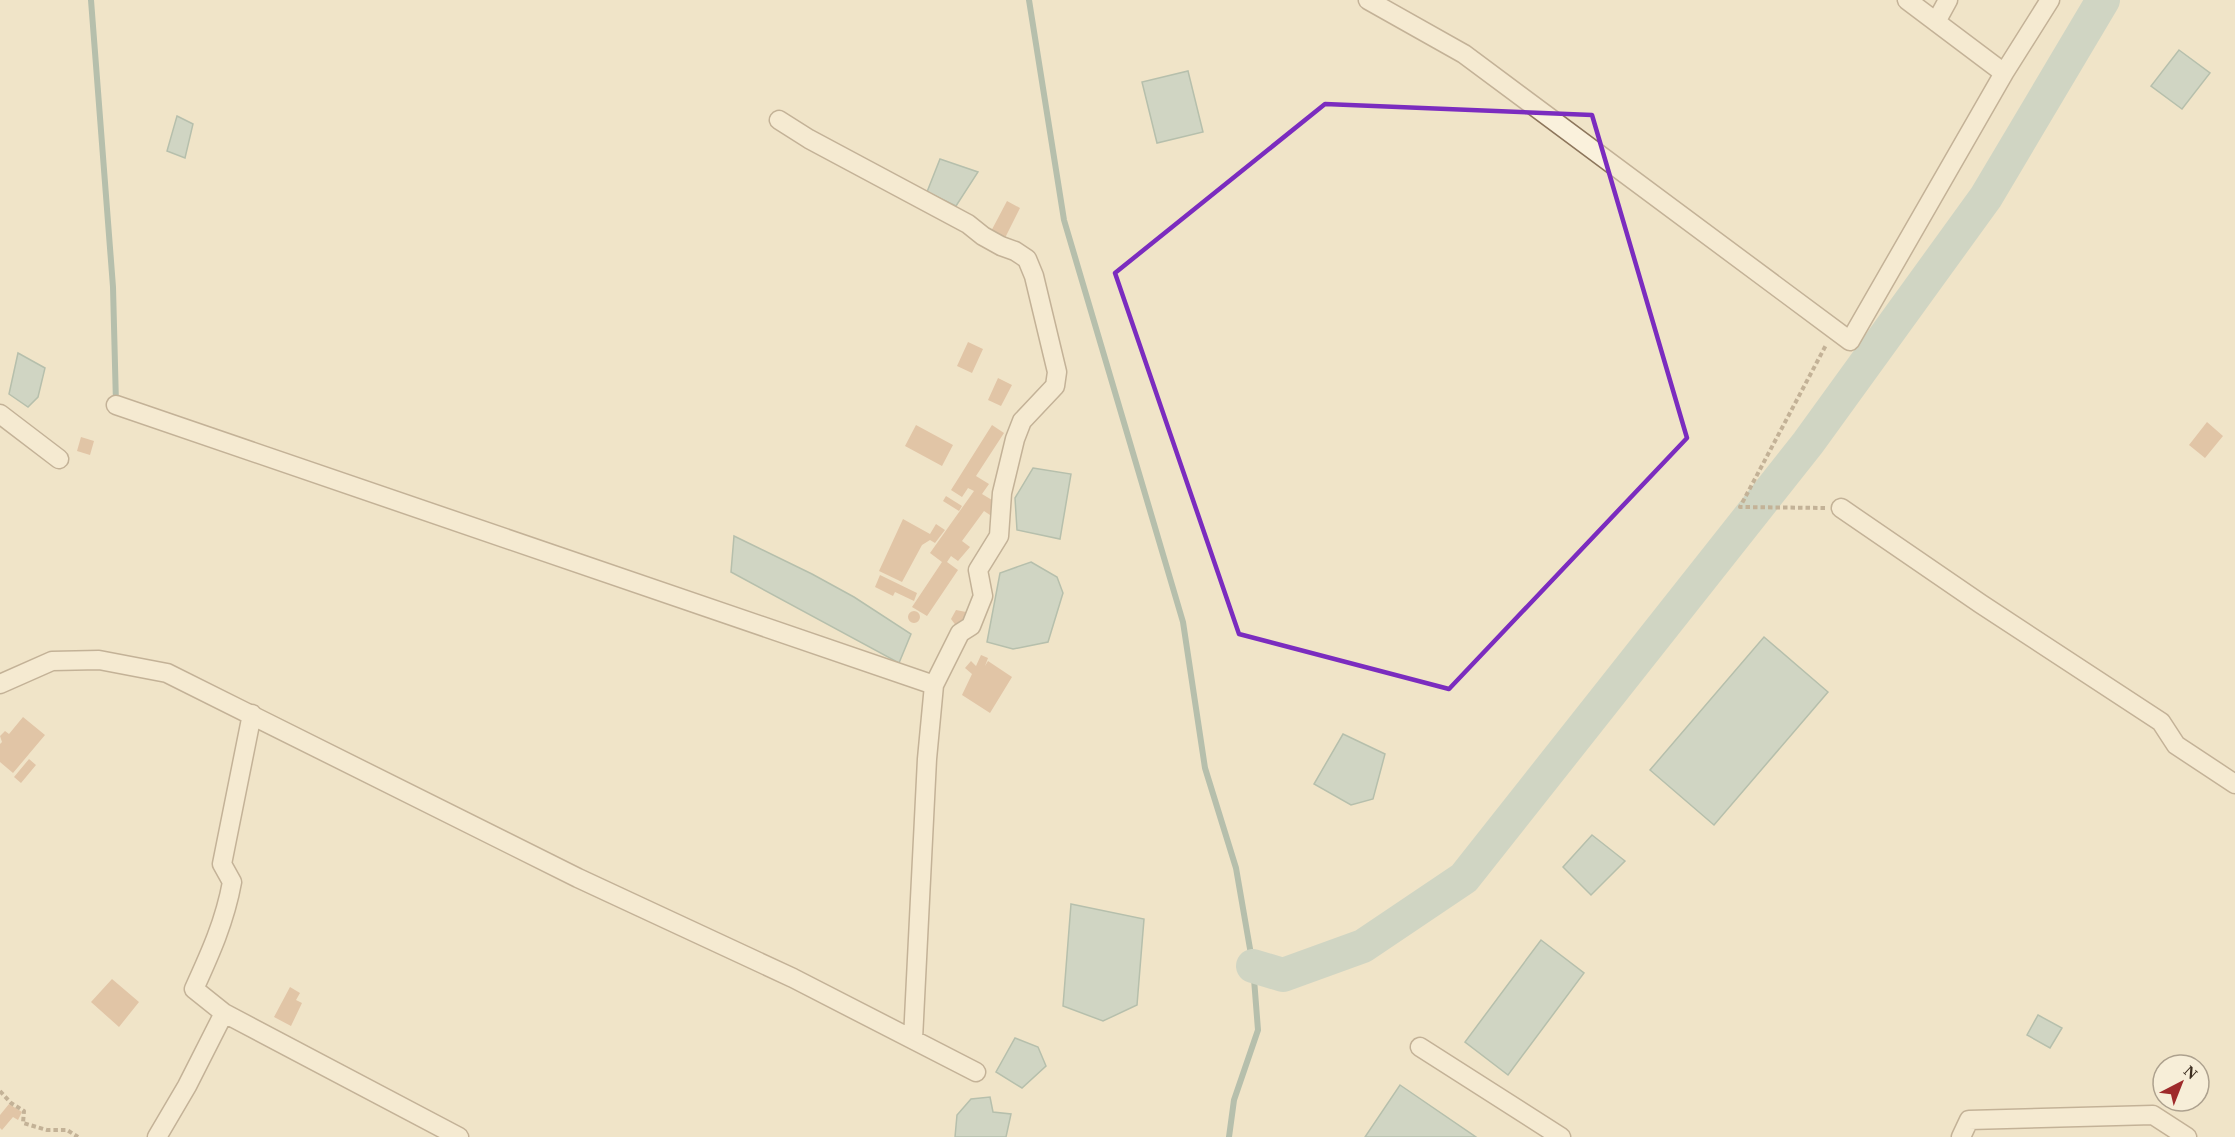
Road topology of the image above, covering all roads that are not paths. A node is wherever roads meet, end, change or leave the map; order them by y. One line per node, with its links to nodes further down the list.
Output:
1 (1368, 0): 6 (street)
2 (1907, 0): 5 (street)
3 (1948, 0): 5 (street)
4 (2050, 0): 6 (street)
5 (1936, 22): 6 (street)
6 (2004, 73)
7 (779, 120): 13 (street)
8 (116, 405): 13 (street)
9 (0, 414): 10 (street)
10 (59, 459)
11 (1841, 508): 15 (street)
12 (0, 684): 14 (street)
13 (934, 685): 17 (street)
14 (252, 714): 16 (street); 17 (street)
15 (2235, 784)
16 (224, 1013): 20 (street); 21 (street)
17 (914, 1039): 19 (street)
18 (1420, 1047): 22 (street)
19 (976, 1072)
20 (157, 1137)
21 (459, 1137)
22 (1561, 1137)
23 (1961, 1137): 24 (street)
24 (2187, 1137)

